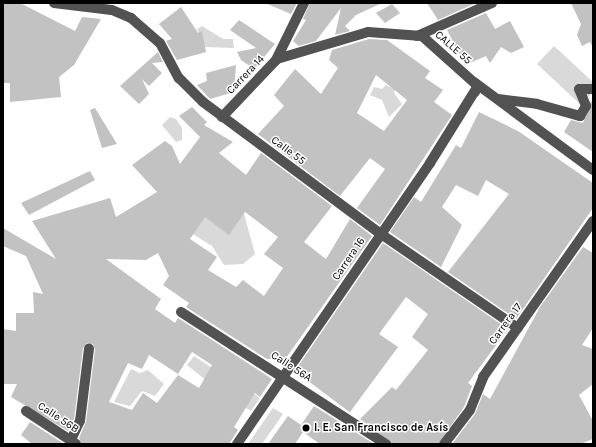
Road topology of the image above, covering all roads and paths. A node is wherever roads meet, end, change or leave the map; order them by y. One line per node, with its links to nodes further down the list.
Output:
1 (54, 3): 9 (street, Calle 55)
2 (304, 3): 5 (street, Carrera 14)
3 (492, 3): 4 (street)
4 (422, 36): 5 (street, CALLE 55); 6 (street, CALLE 55)
5 (277, 60): 9 (street, Carrera 14)
6 (478, 86): 8 (street); 12 (street, Carrera 16)
7 (593, 89): 8 (street)
8 (496, 99): 10 (street)
9 (222, 117): 12 (street, Calle 55)
10 (593, 170)
11 (593, 220): 14 (street, Carrera 17)
12 (380, 234): 14 (street, Calle 55); 16 (street, Carrera 16)
13 (182, 312): 16 (street, Calle 56A)
14 (518, 328): 21 (street, Carrera 17)
15 (89, 349): 18 (street)
16 (285, 378): 19 (street, Carrera 16); 20 (street, Calle 56A)
17 (26, 411): 18 (street, Calle 56B)
18 (74, 442)
19 (237, 444)
20 (386, 444)
21 (444, 444)

